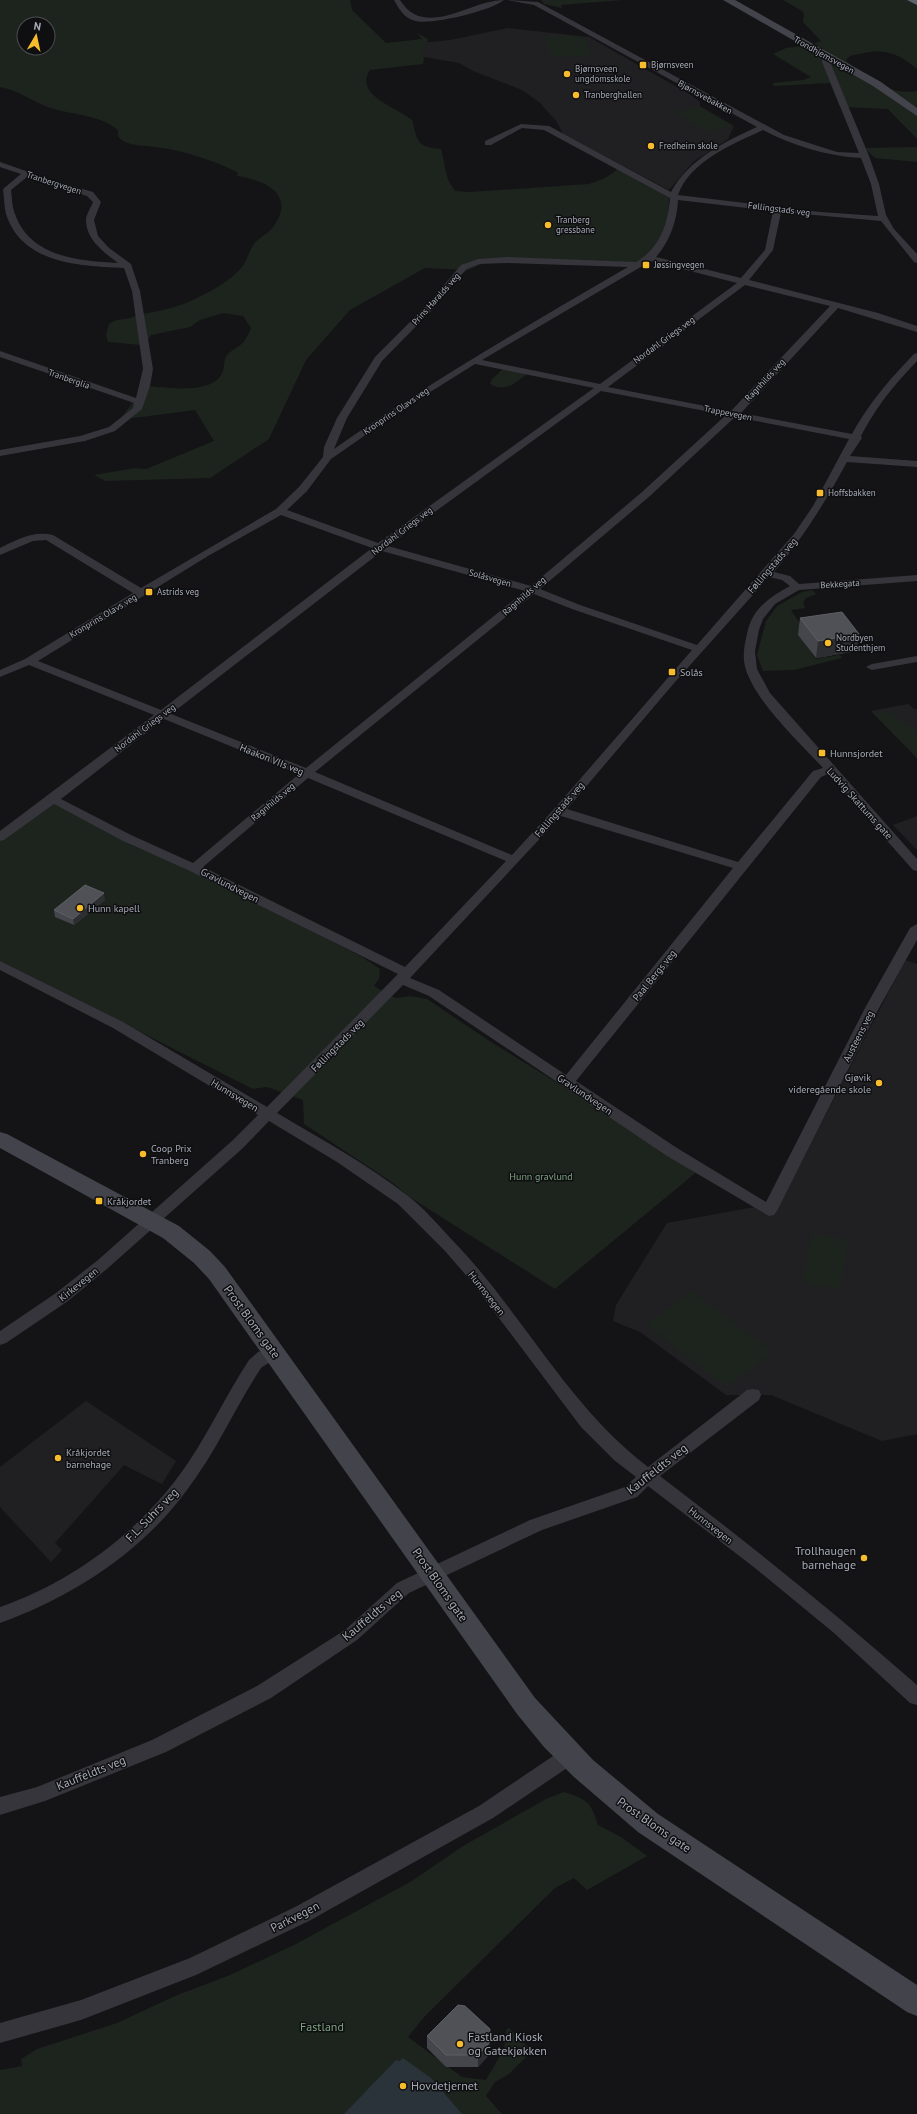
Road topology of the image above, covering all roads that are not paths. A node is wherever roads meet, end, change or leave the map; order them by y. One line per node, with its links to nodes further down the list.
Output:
1 (397, 0): 2 (street)
2 (501, 0)
3 (510, 0): 9 (street, Bjørnsvebakken)
4 (728, 0): 7 (main road, Trondhjemsvegen)
5 (912, 0): 6 (highway)
6 (917, 2)
7 (831, 59): 8 (main road, Trondhjemsvegen); 11 (street)
8 (917, 113)
9 (761, 128): 11 (street, Bjørnsvebakken); 14 (street, Kronprins Olavs veg)
10 (488, 143): 14 (street)
11 (865, 156): 16 (street)
12 (0, 164): 13 (street, Tranbergvegen)
13 (26, 174): 20 (street, Tranbergvegen); 20 (street)
14 (674, 197): 15 (street, Føllingstads veg); 17 (street, Kronprins Olavs veg)
15 (778, 209): 16 (street, Føllingstads veg); 21 (street, Nordahl Griegs veg)
16 (883, 219): 18 (street)
17 (650, 258): 19 (street, Kronprins Olavs veg); 21 (street)
18 (917, 260)
19 (640, 265): 26 (street, Kronprins Olavs veg); 34 (street, Prins Haralds veg)
20 (128, 266): 28 (street)
21 (742, 283): 22 (street); 27 (street, Nordahl Griegs veg)
22 (836, 305): 23 (street); 29 (street, Ragnhilds veg)
23 (917, 329)
24 (0, 354): 28 (street, Tranberglia)
25 (917, 356): 30 (street, Føllingstads veg)
26 (474, 361): 27 (street, Trappevegen); 34 (street, Kronprins Olavs veg)
27 (600, 387): 29 (street, Trappevegen); 38 (street, Nordahl Griegs veg)
28 (139, 402): 32 (street)
29 (733, 414): 30 (street, Trappevegen); 43 (street, Ragnhilds veg)
30 (857, 438): 35 (street, Føllingstads veg)
31 (0, 442): 32 (street)
32 (15, 450): 33 (street)
33 (0, 453)
34 (328, 457): 37 (street, Kronprins Olavs veg)
35 (845, 459): 36 (street); 40 (street, Føllingstads veg)
36 (917, 464)
37 (280, 511): 38 (street, Solåsvegen); 44 (street, Kronprins Olavs veg)
38 (380, 547): 43 (street, Solåsvegen); 50 (street, Nordahl Griegs veg)
39 (0, 552): 44 (street)
40 (767, 573): 42 (street); 45 (street, Føllingstads veg)
41 (917, 578): 42 (street, Bekkegata)
42 (797, 587): 51 (street, Ludvig Skattums gate)
43 (531, 589): 45 (street, Solåsvegen); 52 (street, Ragnhilds veg)
44 (141, 593): 47 (street, Kronprins Olavs veg)
45 (699, 649): 54 (street, Føllingstads veg)
46 (917, 659): 48 (street)
47 (29, 660): 49 (street, Kronprins Olavs veg); 50 (street, Haakon VIIs veg)
48 (872, 667)
49 (0, 674)
50 (162, 715): 52 (street, Haakon VIIs veg); 53 (street, Nordahl Griegs veg)
51 (830, 770): 57 (street, Paal Bergs veg); 58 (street, Ludvig Skattums gate)
52 (307, 773): 56 (street, Haakon VIIs veg); 59 (street, Ragnhilds veg)
53 (53, 799): 55 (street, Nordahl Griegs veg); 59 (street, Gravlundvegen)
54 (558, 811): 56 (street, Føllingstads veg); 57 (street)
55 (0, 837)
56 (514, 860): 62 (street, Føllingstads veg)
57 (741, 867): 63 (street, Paal Bergs veg)
58 (917, 867)
59 (194, 868): 62 (street, Gravlundvegen)
60 (917, 928): 66 (street, Austeens veg)
61 (0, 965): 64 (street, Hunnsvegen)
62 (404, 976): 63 (street, Gravlundvegen); 64 (street, Føllingstads veg)
63 (568, 1082): 66 (street, Gravlundvegen)
64 (266, 1114): 67 (street, Føllingstads veg); 71 (street, Hunnsvegen)
65 (0, 1139): 67 (main road, Prost Bloms gate)
66 (769, 1211)
67 (152, 1222): 68 (street, Kirkevegen); 69 (main road, Prost Bloms gate)
68 (0, 1339)
69 (274, 1352): 72 (main road, Prost Bloms gate); 73 (street, F.L. Suhrs veg)
70 (753, 1396): 71 (street, Kauffeldts veg)
71 (648, 1476): 72 (street, Kauffeldts veg); 74 (street, Hunnsvegen)
72 (432, 1573): 75 (main road, Prost Bloms gate); 76 (street, Kauffeldts veg)
73 (0, 1615)
74 (917, 1697)
75 (569, 1756): 77 (main road, Prost Bloms gate); 78 (street, Parkvegen)
76 (0, 1806)
77 (917, 2002)
78 (0, 2033)

